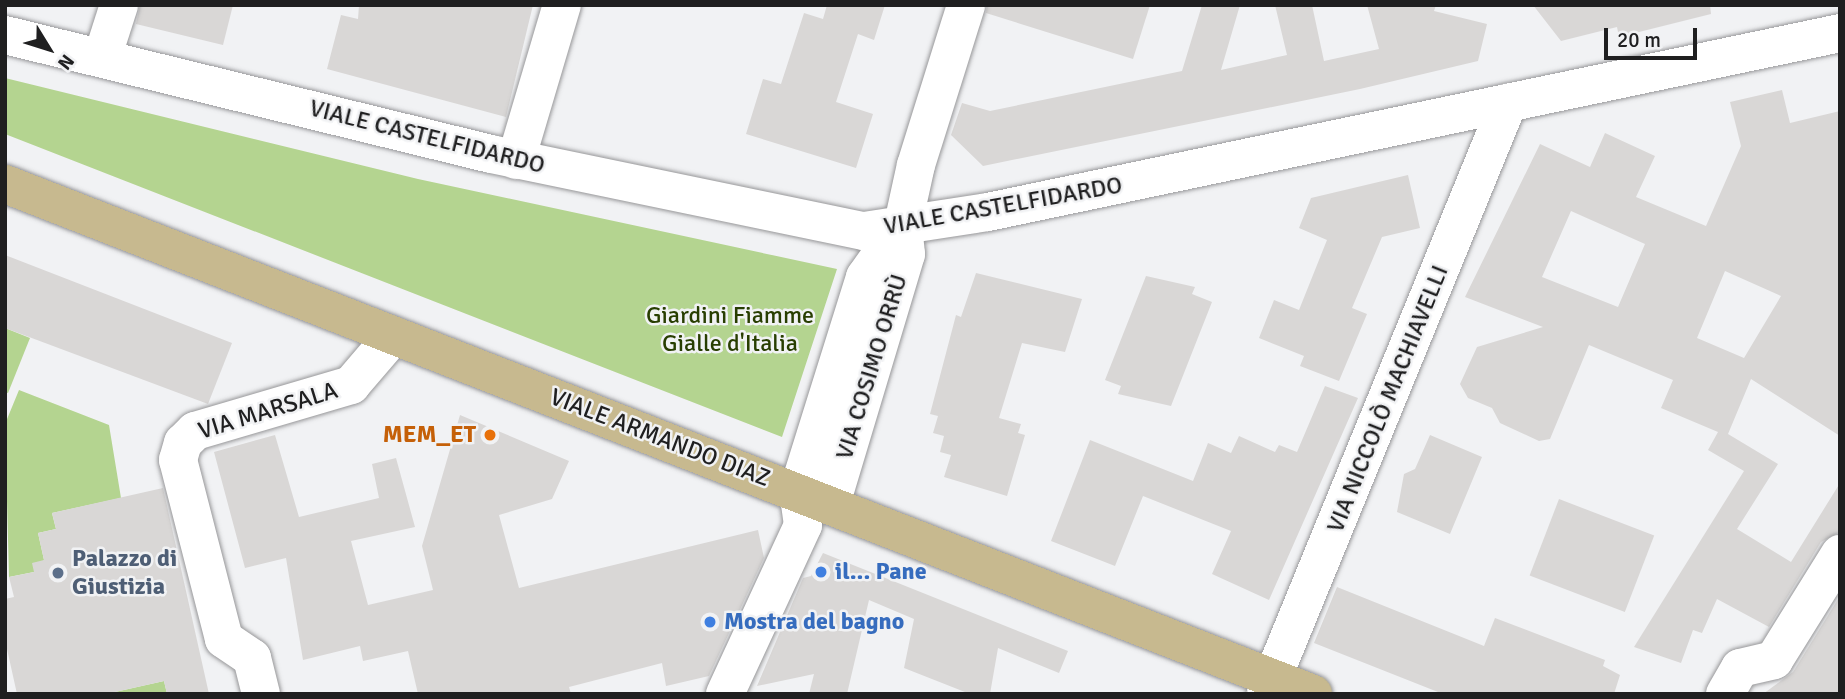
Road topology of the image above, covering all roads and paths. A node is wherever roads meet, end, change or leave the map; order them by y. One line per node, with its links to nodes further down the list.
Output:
1 (118, 5): 6 (street)
2 (562, 5): 8 (street)
3 (966, 5): 10 (street)
4 (1840, 33): 7 (street, VIALE CASTELFIDARDO)
5 (5, 34): 6 (street, VIALE CASTELFIDARDO)
6 (102, 58): 8 (street, VIALE CASTELFIDARDO)
7 (1508, 103): 10 (street, VIALE CASTELFIDARDO); 14 (street, VIA NICCOLÒ MACHIAVELLI)
8 (516, 160): 10 (street, VIALE CASTELFIDARDO)
9 (5, 184): 11 (main road, VIALE ARMANDO DIAZ)
10 (903, 224): 12 (street, VIA COSIMO ORRÙ)
11 (393, 336): 12 (main road, VIALE ARMANDO DIAZ); 15 (street, VIA MARSALA)
12 (814, 498): 14 (main road, VIALE ARMANDO DIAZ); 16 (street)
13 (1840, 554): 18 (street)
14 (1269, 686): 17 (main road, VIALE ARMANDO DIAZ)
15 (261, 694)
16 (725, 694)
17 (1314, 694)
18 (1724, 694)

